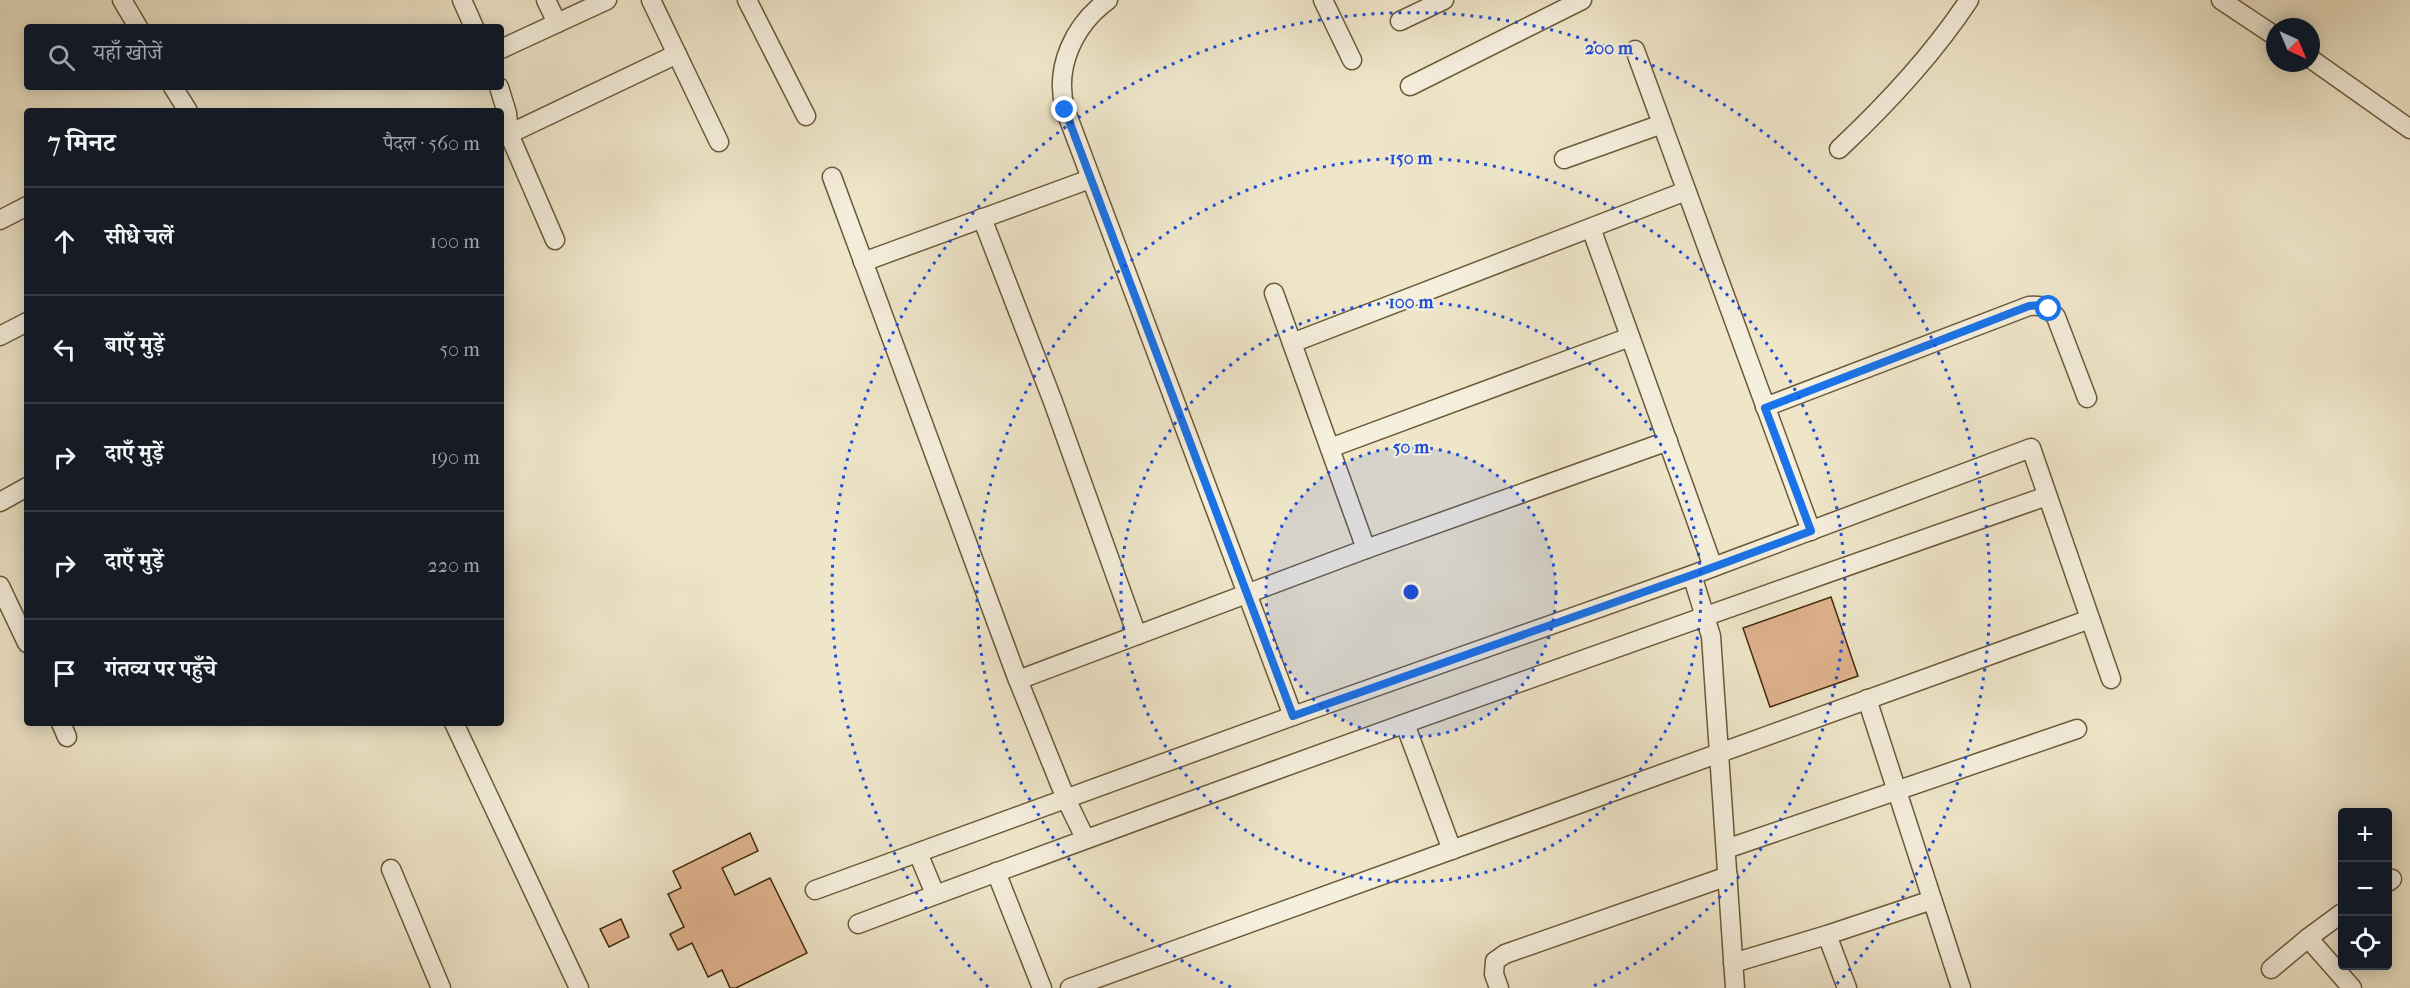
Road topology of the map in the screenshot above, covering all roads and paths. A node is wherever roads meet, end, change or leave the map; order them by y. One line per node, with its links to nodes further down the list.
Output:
1 (122, 0): 15 (street)
2 (462, 0): 16 (street)
3 (546, 0): 14 (street)
4 (607, 0): 14 (street)
5 (651, 0): 20 (street)
6 (747, 0): 29 (street)
7 (1108, 0): 37 (street)
8 (1323, 0): 21 (street)
9 (1582, 0): 23 (street)
10 (1969, 0): 34 (street)
11 (2221, 0): 17 (street)
12 (1439, 1): 13 (street)
13 (1400, 21)
14 (557, 23): 18 (street)
15 (136, 24)
16 (473, 24)
17 (2266, 30)
18 (504, 48)
19 (1635, 50): 30 (street)
20 (677, 54): 32 (street); 33 (street)
21 (1352, 60)
22 (2320, 65): 31 (street)
23 (1410, 86)
24 (175, 90): 26 (street)
25 (500, 90): 27 (street)
26 (187, 108)
27 (503, 108)
28 (504, 114): 32 (street)
29 (806, 116)
30 (1662, 124): 35 (street); 38 (street)
31 (2410, 129)
32 (509, 134): 43 (street)
33 (719, 142)
34 (1839, 149)
35 (1564, 159)
36 (832, 177): 44 (street)
37 (1090, 180): 40 (street); 62 (street)
38 (1686, 191): 42 (street); 51 (street)
39 (24, 208): 41 (street)
40 (982, 218): 44 (street); 65 (street)
41 (0, 220)
42 (1591, 228): 48 (street); 49 (street)
43 (555, 240)
44 (863, 262): 68 (street)
45 (1274, 293): 49 (street)
46 (24, 324): 47 (street)
47 (0, 336)
48 (1630, 337): 52 (street); 53 (street)
49 (1292, 343): 53 (street)
50 (2087, 398): 51 (street)
51 (1765, 408): 57 (street)
52 (1668, 441): 58 (street); 59 (street)
53 (1330, 448): 58 (street)
54 (24, 489): 56 (street)
55 (2048, 496): 57 (street); 63 (street); 64 (street)
56 (0, 502)
57 (1811, 531): 59 (street)
58 (1366, 549): 62 (street)
59 (1713, 567): 60 (street)
60 (1692, 575): 63 (street); 70 (street)
61 (0, 586): 66 (street)
62 (1245, 595): 65 (street); 70 (street)
63 (1705, 616): 71 (street); 74 (street)
64 (2090, 619): 67 (street); 69 (street)
65 (1137, 635): 68 (street)
66 (24, 637)
67 (2111, 679)
68 (1018, 680): 76 (street)
69 (1867, 699): 74 (street); 75 (street)
70 (1293, 716): 76 (street)
71 (1405, 724): 77 (street); 78 (street)
72 (455, 726): 93 (street)
73 (2076, 729): 75 (street)
74 (1719, 752): 78 (street); 79 (street)
75 (1897, 793): 79 (street); 86 (street)
76 (1066, 799): 77 (street); 80 (street)
77 (1085, 838): 82 (street)
78 (1452, 849): 96 (street)
79 (1726, 849): 83 (street)
80 (918, 853): 84 (street); 85 (street)
81 (391, 870): 94 (street)
82 (996, 872): 85 (street); 95 (street)
83 (1728, 876): 91 (street); 97 (street)
84 (815, 890)
85 (935, 894): 88 (street)
86 (1932, 900): 89 (street); 100 (street)
87 (2340, 916): 90 (street)
88 (858, 924)
89 (1827, 935): 91 (street); 99 (street)
90 (2308, 938): 92 (street); 101 (street)
91 (1733, 963): 98 (street)
92 (2271, 969)
93 (571, 986)
94 (441, 988)
95 (1042, 988)
96 (1070, 988)
97 (1499, 988)
98 (1735, 988)
99 (1847, 988)
100 (1961, 988)
101 (2352, 988)

